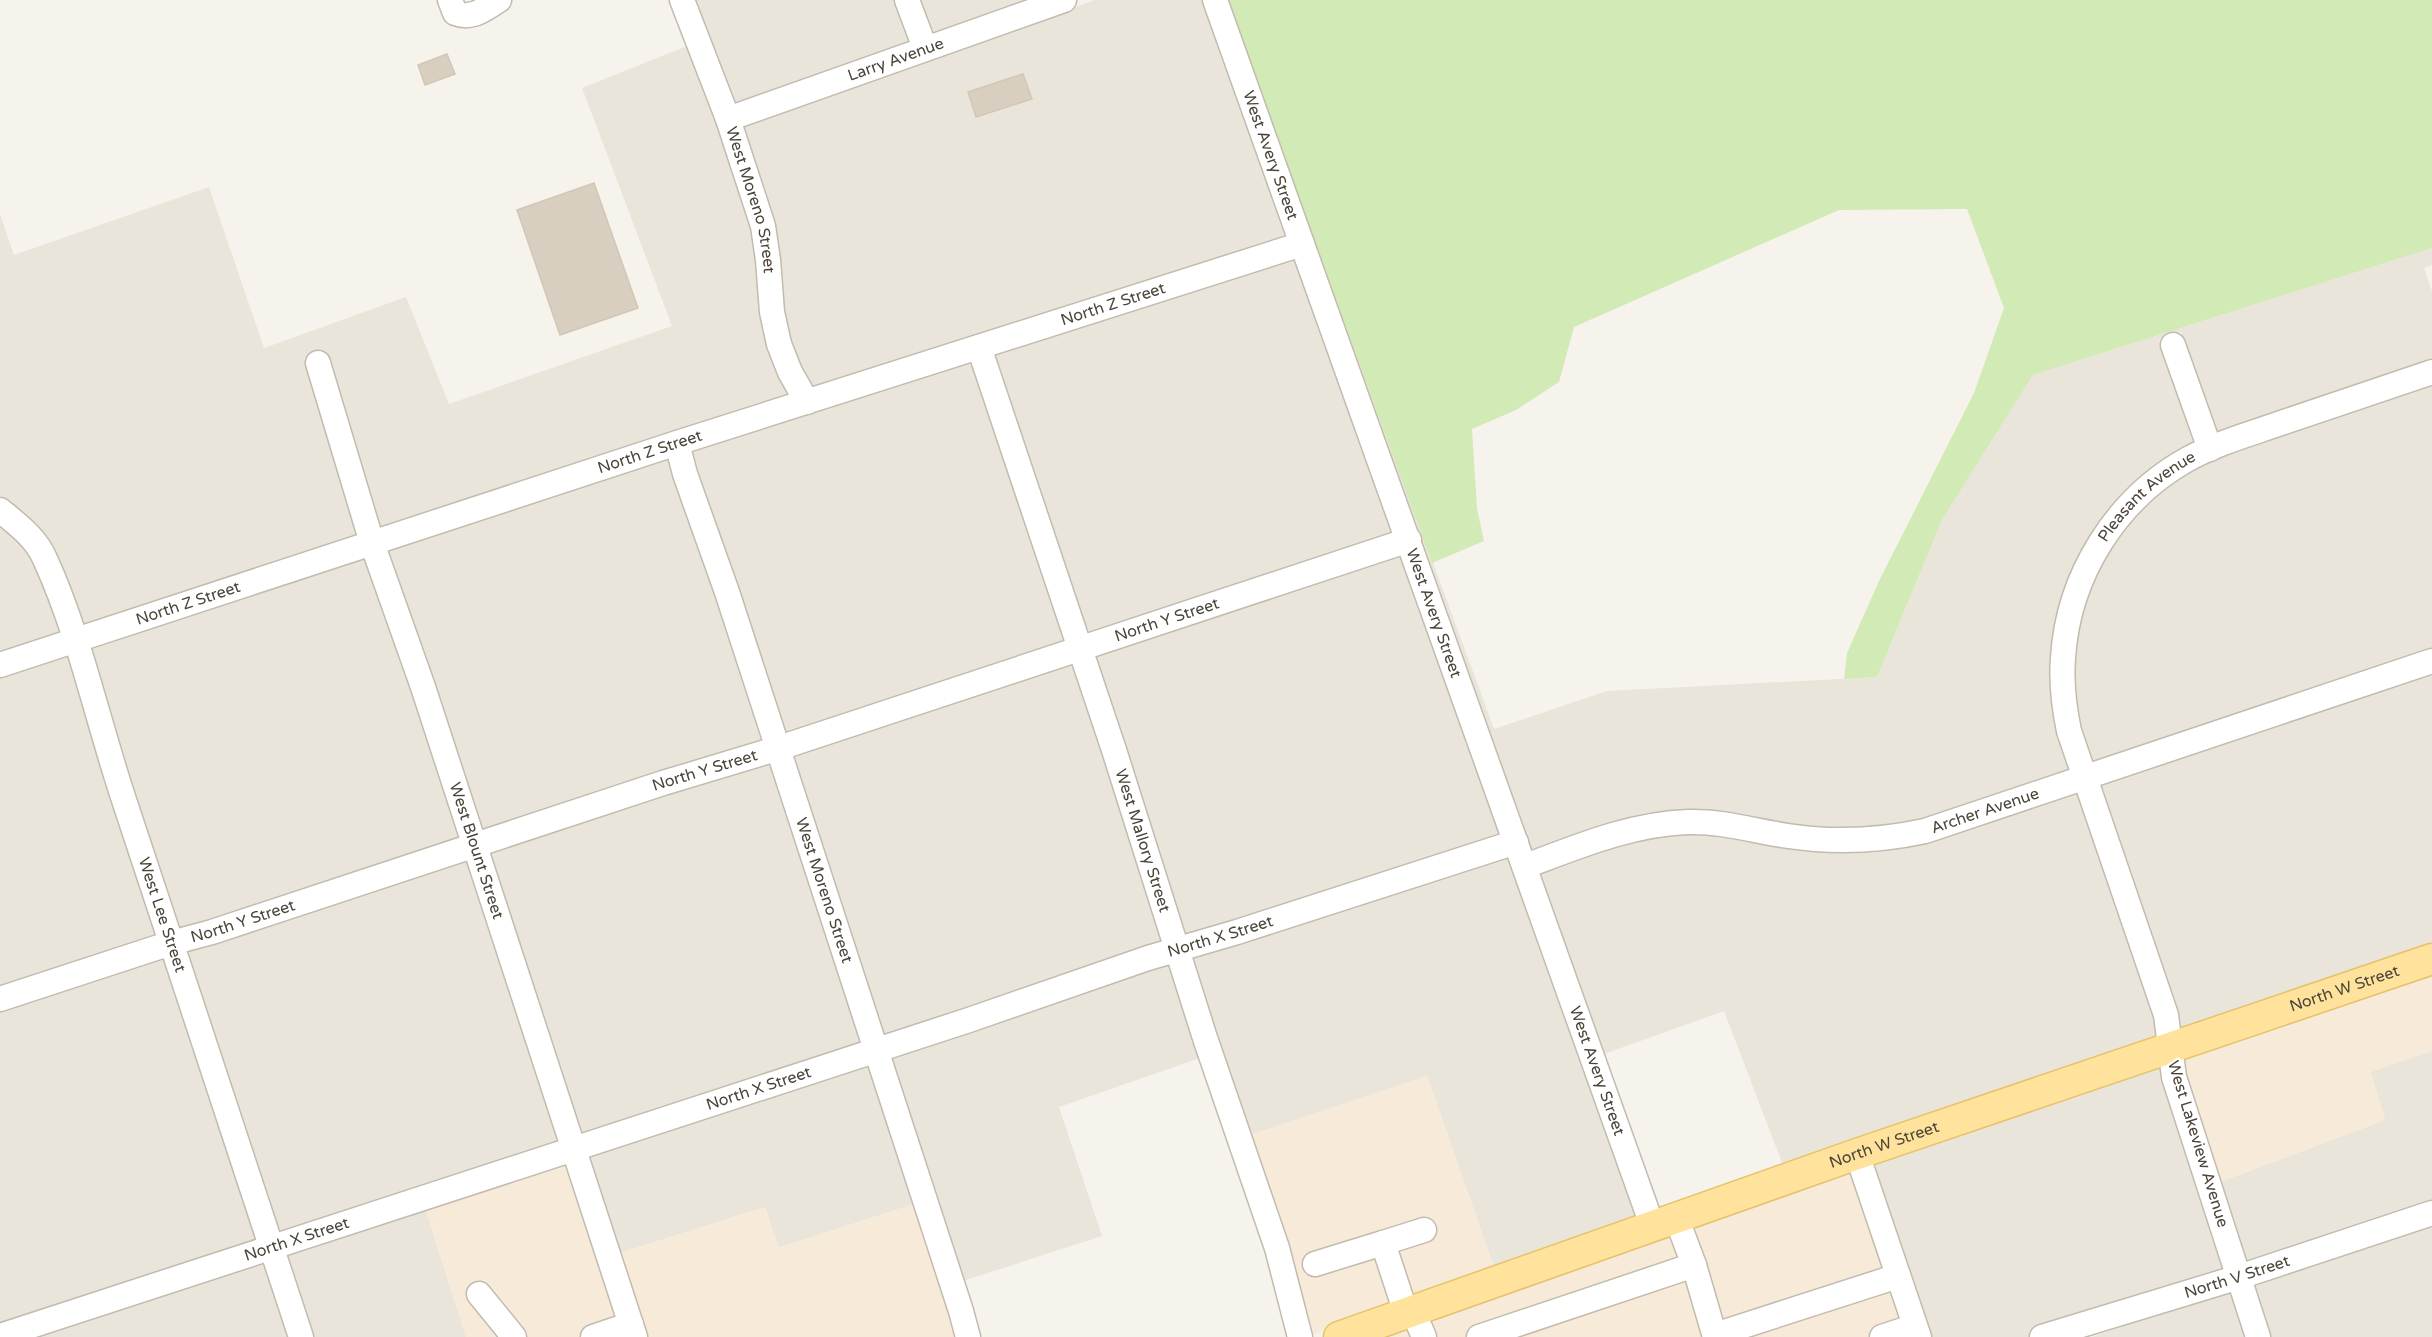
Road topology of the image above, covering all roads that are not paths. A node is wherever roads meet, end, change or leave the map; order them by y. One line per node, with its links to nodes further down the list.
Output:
1 (450, 0): 2 (street)
2 (499, 0)
3 (682, 0): 8 (street, West Moreno Street)
4 (907, 0): 7 (street)
5 (1064, 0): 7 (street, Larry Avenue)
6 (1215, 0): 9 (street, West Avery Street)
7 (925, 48): 8 (street, Larry Avenue)
8 (728, 118): 14 (street, West Moreno Street)
9 (1302, 244): 11 (street, North Z Street); 18 (street, West Avery Street)
10 (2173, 345): 16 (street)
11 (979, 347): 14 (street, North Z Street); 21 (street, West Mallory Street)
12 (318, 363): 19 (street, West Blount Street)
13 (2432, 372): 16 (street, Pleasant Avenue)
14 (807, 402): 15 (street, North Z Street)
15 (677, 443): 19 (street, North Z Street); 24 (street, West Moreno Street)
16 (2210, 449): 25 (street, Pleasant Avenue)
17 (0, 510): 20 (street, West Lee Street)
18 (1409, 540): 21 (street, North Y Street); 26 (street, West Avery Street)
19 (372, 543): 20 (street, North Z Street); 27 (street, West Blount Street)
20 (75, 641): 23 (street, North Z Street); 29 (street, West Lee Street)
21 (1080, 648): 24 (street, North Y Street); 30 (street, West Mallory Street)
22 (2432, 661): 25 (street, Archer Avenue)
23 (0, 665)
24 (776, 749): 27 (street, North Y Street); 34 (street, West Moreno Street)
25 (2085, 779): 28 (street, Archer Avenue); 33 (street, West Lakeview Avenue)
26 (1516, 842): 28 (street, West Avery Street); 30 (street, North X Street)
27 (474, 844): 29 (street, North Y Street); 35 (street, West Blount Street)
28 (1526, 866): 38 (street, West Avery Street)
29 (171, 943): 32 (street, North Y Street); 41 (street, West Lee Street)
30 (1177, 950): 34 (street, North X Street); 57 (street, West Mallory Street)
31 (2432, 958): 33 (main road, North W Street)
32 (0, 999)
33 (2170, 1047): 36 (main road, North W Street); 45 (street, West Lakeview Avenue)
34 (875, 1050): 35 (street, North X Street); 56 (street, West Moreno Street)
35 (574, 1149): 41 (street, North X Street); 48 (street, West Blount Street)
36 (1857, 1154): 38 (main road, North W Street); 44 (street)
37 (2432, 1213): 45 (street, North V Street)
38 (1664, 1221): 43 (street, West Avery Street); 47 (main road, North W Street)
39 (1424, 1230): 40 (street)
40 (1383, 1243): 42 (street); 47 (street)
41 (272, 1248): 50 (street, North X Street); 53 (street, West Lee Street)
42 (1315, 1264)
43 (1694, 1265): 52 (street, West Avery Street); 58 (street)
44 (1898, 1276): 49 (street); 52 (street)
45 (2239, 1277): 60 (street, North V Street); 61 (street, West Lakeview Avenue)
46 (479, 1294): 54 (street)
47 (1414, 1320): 51 (main road, North W Street)
48 (633, 1331): 55 (street)
49 (1917, 1331): 59 (street)
50 (0, 1336)
51 (1347, 1336)
52 (1715, 1336)
53 (301, 1337)
54 (514, 1337)
55 (593, 1337)
56 (968, 1337)
57 (1300, 1337)
58 (1479, 1337)
59 (1882, 1337)
60 (2042, 1337)
61 (2258, 1337)

